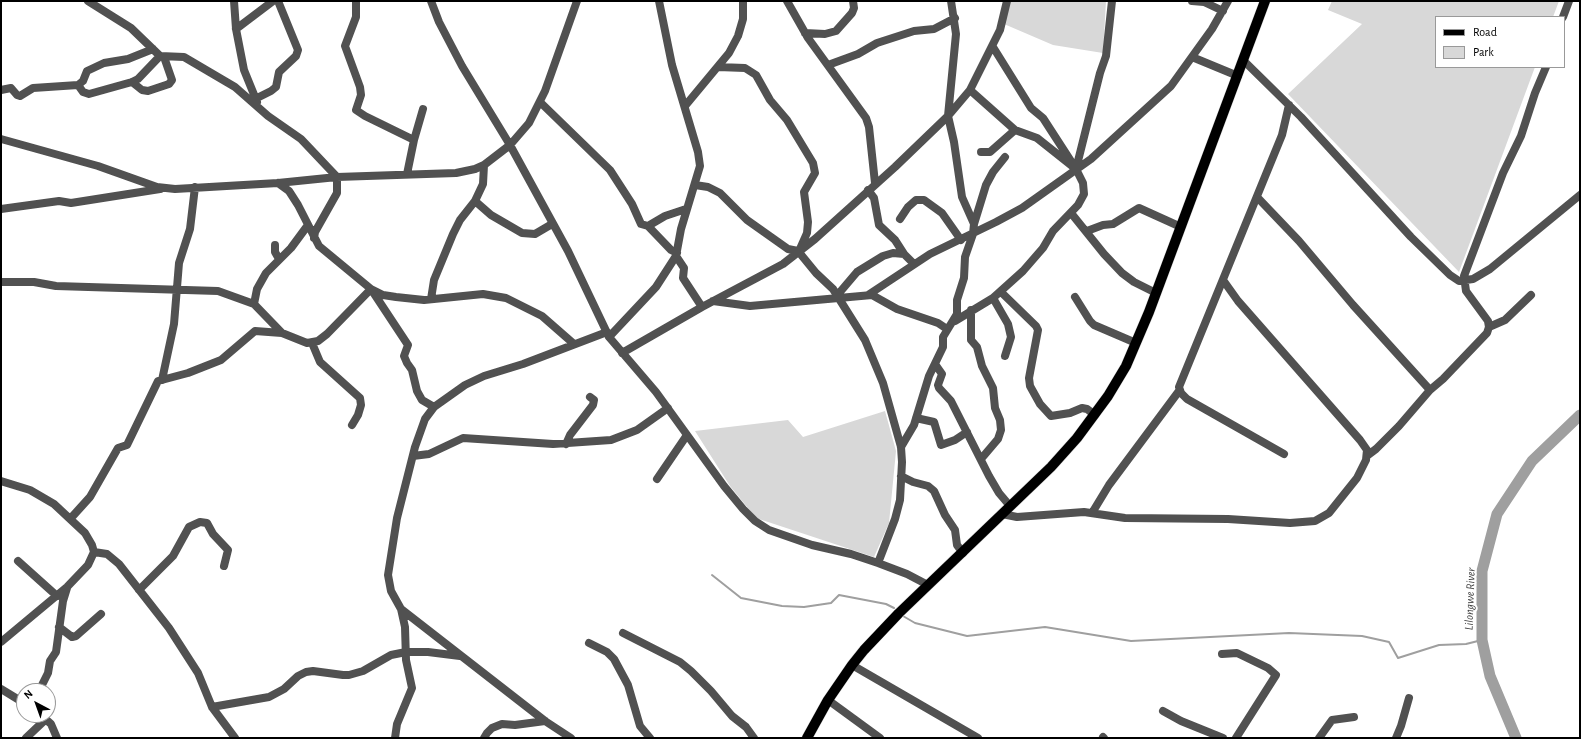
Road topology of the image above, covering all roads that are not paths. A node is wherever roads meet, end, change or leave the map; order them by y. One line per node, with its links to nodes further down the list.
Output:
1 (88, 1): 25 (street)
2 (234, 1): 22 (street)
3 (273, 1): 22 (street)
4 (278, 1): 37 (street)
5 (355, 1): 46 (street)
6 (431, 1): 47 (street)
7 (577, 1): 38 (street)
8 (658, 1): 40 (street)
9 (743, 1): 30 (street)
10 (787, 1): 23 (street)
11 (852, 1): 23 (street)
12 (951, 1): 21 (street)
13 (1007, 1): 24 (street)
14 (1112, 1): 51 (street)
15 (1192, 1): 19 (street)
16 (1228, 1): 19 (street)
17 (1265, 1): 28 (main road)
18 (1569, 1): 20 (street)
19 (1223, 11): 27 (street)
20 (1563, 16)
21 (955, 18): 29 (street); 43 (street)
22 (236, 29): 37 (street)
23 (805, 34): 29 (street)
24 (993, 47): 36 (street); 51 (street)
25 (153, 49): 26 (street); 34 (street)
26 (162, 56): 33 (street); 33 (street); 42 (street)
27 (1192, 57): 32 (street); 51 (street)
28 (1243, 60): 32 (main road); 39 (street)
29 (828, 65): 55 (street)
30 (718, 67): 40 (street); 77 (street)
31 (1546, 68): 83 (street)
32 (1238, 76): 71 (main road)
33 (132, 82): 34 (street)
34 (78, 85): 35 (street)
35 (1, 90)
36 (970, 90): 43 (street); 44 (street)
37 (255, 99): 42 (street)
38 (540, 102): 47 (street); 70 (street)
39 (1290, 105): 61 (street); 83 (street)
40 (686, 106): 56 (street)
41 (423, 109): 46 (street)
42 (261, 110): 53 (street)
43 (948, 116): 55 (street); 68 (street)
44 (1015, 130): 48 (street); 51 (street)
45 (1, 139): 58 (street)
46 (414, 140): 52 (street)
47 (510, 145): 50 (street); 67 (street)
48 (981, 152)
49 (1005, 157): 68 (street)
50 (484, 165): 52 (street); 62 (street)
51 (1076, 169): 65 (street); 73 (street)
52 (407, 174): 53 (street)
53 (337, 177): 54 (street); 74 (street)
54 (278, 183): 57 (street); 69 (street)
55 (875, 183): 59 (street)
56 (695, 185): 64 (street); 77 (street)
57 (195, 187): 58 (street); 85 (street)
58 (164, 188): 63 (street)
59 (868, 190): 77 (street); 78 (street)
60 (1580, 195): 83 (street)
61 (1257, 197): 82 (street); 111 (street)
62 (475, 201): 67 (street); 94 (street)
63 (1, 209)
64 (686, 210): 70 (street); 79 (street)
65 (1071, 213): 72 (street); 87 (street)
66 (900, 219): 75 (street)
67 (552, 224): 103 (street)
68 (974, 224): 73 (street)
69 (308, 225): 74 (street); 80 (street)
70 (648, 226): 79 (street)
71 (1181, 227): 72 (street); 88 (main road)
72 (1087, 232): 88 (street)
73 (973, 234): 75 (street); 99 (street)
74 (314, 238): 86 (street)
75 (961, 240): 81 (street)
76 (275, 245): 80 (street)
77 (798, 251): 91 (street); 95 (street)
78 (904, 254): 81 (street); 91 (street)
79 (676, 255): 97 (street); 103 (street)
80 (279, 259): 96 (street)
81 (914, 264): 89 (street)
82 (1223, 280): 112 (street); 124 (street)
83 (1464, 281): 100 (street)
84 (1, 282): 85 (street)
85 (176, 289): 96 (street); 110 (street)
86 (371, 289): 94 (street); 104 (street); 114 (street)
87 (1001, 292): 92 (street); 116 (street)
88 (1156, 292): 105 (main road)
89 (868, 295): 91 (street); 101 (street)
90 (1531, 296): 100 (street)
91 (838, 298): 95 (street); 122 (street)
92 (993, 298): 98 (street); 108 (street)
93 (1075, 298): 105 (street)
94 (431, 299): 106 (street)
95 (713, 301): 97 (street)
96 (254, 304): 102 (street)
97 (702, 307): 107 (street)
98 (972, 310): 99 (street); 126 (street)
99 (954, 321): 101 (street)
100 (1489, 327): 111 (street)
101 (947, 329): 109 (street)
102 (282, 334): 104 (street); 110 (street)
103 (608, 335): 106 (street); 107 (street)
104 (312, 343): 118 (street)
105 (1136, 343): 116 (main road)
106 (574, 344): 114 (street)
107 (622, 353): 115 (street)
108 (1005, 356)
109 (935, 364): 117 (street); 119 (street)
110 (162, 380): 133 (street)
111 (1430, 390): 124 (street)
112 (1179, 391): 123 (street); 131 (street)
113 (590, 397): 121 (street)
114 (434, 407): 125 (street)
115 (668, 408): 120 (street); 121 (street)
116 (1095, 415): 130 (main road)
117 (916, 418): 119 (street); 122 (street)
118 (352, 425)
119 (967, 432): 126 (street)
120 (687, 436): 128 (street); 137 (street)
121 (566, 444): 125 (street)
122 (901, 447): 127 (street)
123 (1284, 454)
124 (1368, 455): 131 (street)
125 (413, 456): 143 (street)
126 (981, 459): 130 (street)
127 (901, 476): 135 (street); 137 (street)
128 (657, 479)
129 (1, 481): 133 (street)
130 (1010, 506): 132 (main road)
131 (1092, 513): 132 (street)
132 (1002, 514): 135 (main road)
133 (71, 518): 134 (street)
134 (94, 552): 140 (street); 141 (street)
135 (962, 553): 139 (main road)
136 (18, 561): 142 (street)
137 (878, 563): 139 (street)
138 (224, 566): 141 (street)
139 (928, 585): 152 (main road)
140 (67, 587): 142 (street); 145 (street)
141 (139, 590): 158 (street)
142 (57, 596): 147 (street)
143 (401, 609): 149 (street); 151 (street)
144 (101, 614): 145 (street)
145 (59, 627): 153 (street)
146 (624, 633): 172 (street)
147 (1, 642)
148 (589, 643): 171 (street)
149 (406, 652): 151 (street); 158 (street); 168 (street)
150 (1222, 654): 176 (street)
151 (462, 656): 161 (street)
152 (852, 665): 157 (main road); 174 (street)
153 (44, 683)
154 (1, 689): 155 (street)
155 (16, 698)
156 (1409, 698): 178 (street)
157 (828, 700): 164 (main road); 173 (street)
158 (212, 707): 167 (street)
159 (1163, 711): 175 (street)
160 (1354, 717): 177 (street)
161 (545, 721): 169 (street); 170 (street)
162 (38, 723): 165 (street)
163 (50, 723): 166 (street)
164 (808, 737)
165 (26, 738)
166 (57, 738)
167 (235, 738)
168 (395, 738)
169 (484, 738)
170 (571, 738)
171 (650, 738)
172 (754, 738)
173 (880, 738)
174 (978, 738)
175 (1223, 738)
176 (1236, 738)
177 (1319, 738)
178 (1396, 738)

